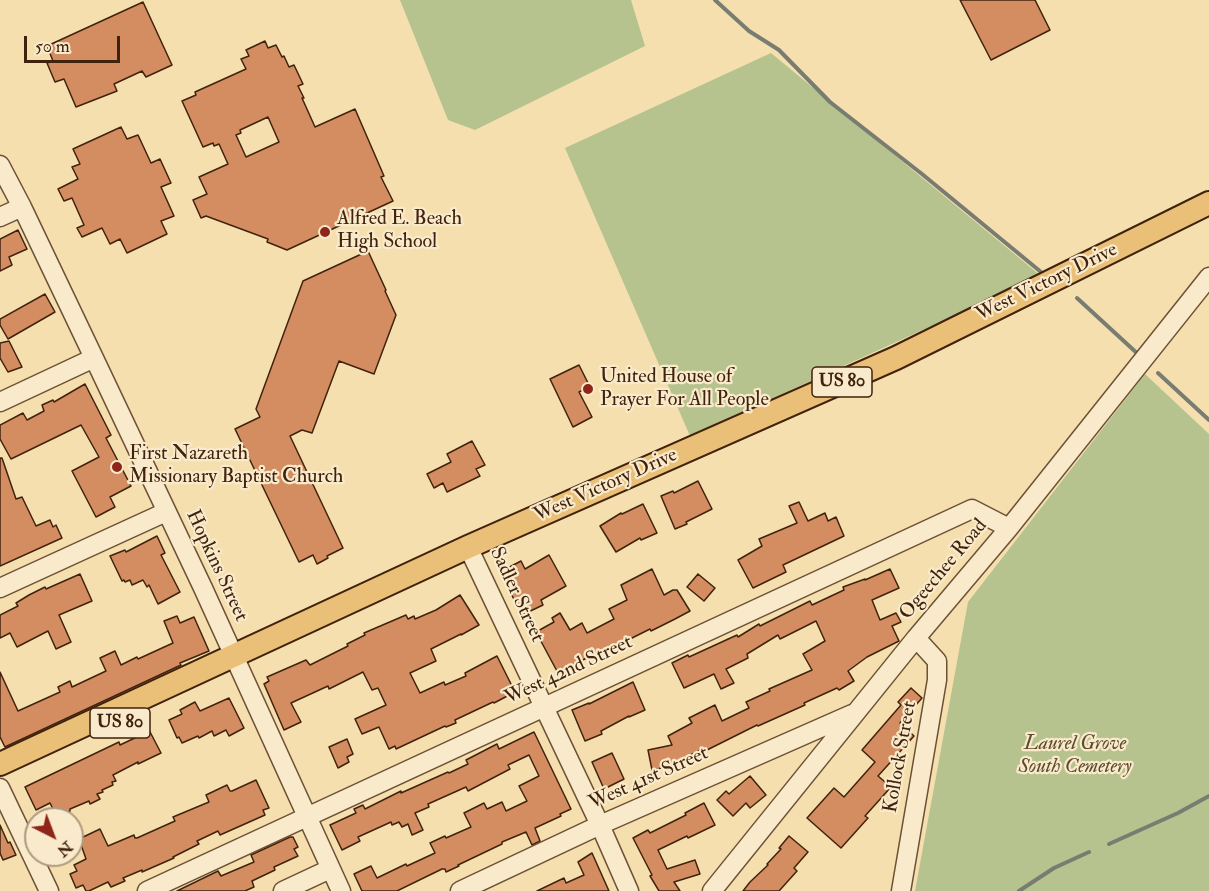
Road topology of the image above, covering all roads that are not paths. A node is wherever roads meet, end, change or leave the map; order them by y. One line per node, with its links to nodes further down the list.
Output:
1 (0, 165): 3 (street, Hopkins Street)
2 (1209, 203): 11 (main road, West Victory Drive / US 80)
3 (22, 207): 4 (street); 7 (street, Hopkins Street)
4 (0, 217)
5 (1209, 218): 11 (main road, West Victory Drive / US 80)
6 (1209, 277): 10 (street, Ogeechee Road)
7 (94, 358): 8 (street); 9 (street, Hopkins Street)
8 (0, 402)
9 (166, 512): 12 (street); 14 (street, Hopkins Street)
10 (1009, 528): 13 (street, Ogeechee Road); 15 (street, West 42nd Street)
11 (471, 553): 14 (main road, West Victory Drive / US 80); 15 (street, Sadler Street)
12 (0, 588)
13 (916, 638): 16 (street, Ogeechee Road); 30 (street, Kollock Street)
14 (237, 662): 17 (main road, West Victory Drive / US 80); 18 (main road, West Victory Drive / US 80); 20 (street, Hopkins Street)
15 (544, 708): 20 (street, West 42nd Street); 21 (street, Sadler Street)
16 (856, 712): 21 (street, West 41st Street); 29 (street, Ogeechee Road)
17 (0, 764)
18 (0, 778)
19 (0, 788): 23 (street)
20 (306, 818): 22 (street, Hopkins Street); 24 (street, West 42nd Street)
21 (600, 825): 27 (street, West 41st Street); 28 (street, Sadler Street)
22 (330, 868): 25 (street); 26 (street, Hopkins Street)
23 (49, 891)
24 (147, 891)
25 (283, 891)
26 (341, 891)
27 (460, 891)
28 (629, 891)
29 (712, 891)
30 (901, 891)

